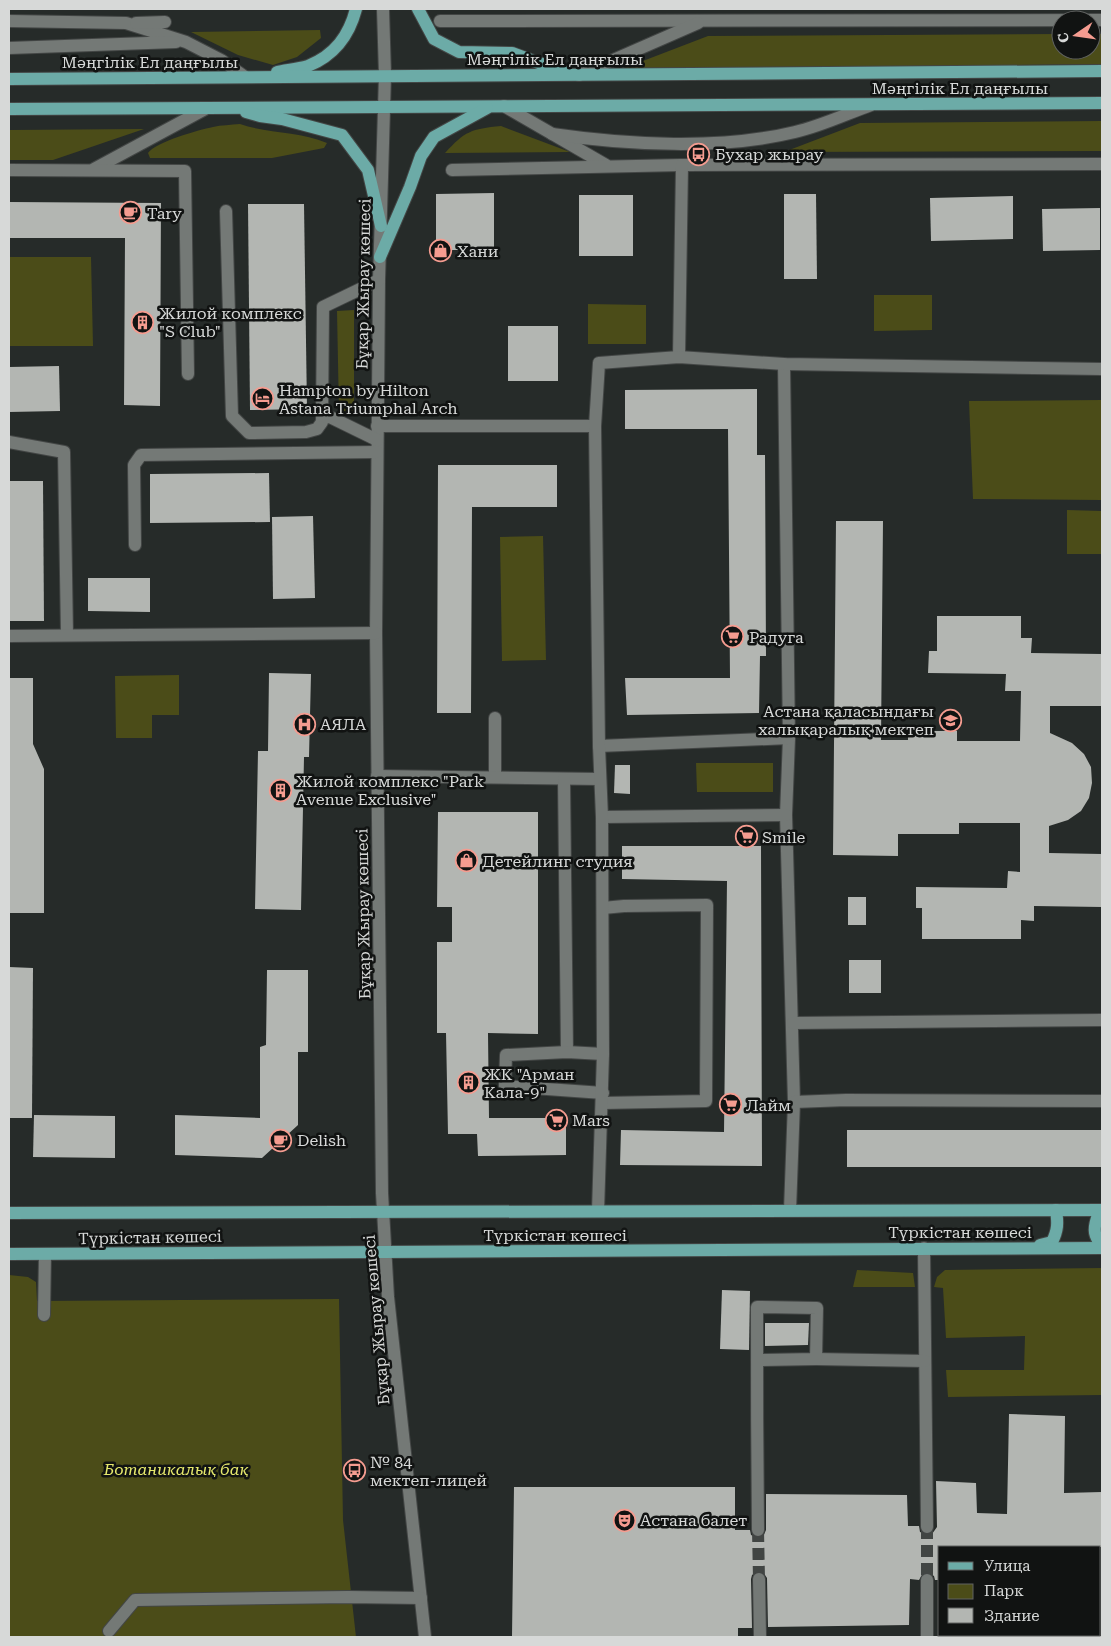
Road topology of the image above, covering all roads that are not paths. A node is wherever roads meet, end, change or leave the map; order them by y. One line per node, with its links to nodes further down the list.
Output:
1 (356, 9): 18 (main road)
2 (383, 9): 16 (street, Бұқар Жырау көшесі)
3 (418, 9): 17 (main road)
4 (1030, 14): 6 (street); 8 (street)
5 (165, 15): 11 (street); 12 (street)
6 (810, 15): 7 (street)
7 (703, 20): 10 (street); 17 (street)
8 (1102, 20)
9 (9, 21): 11 (street)
10 (440, 21)
11 (126, 23): 12 (street)
12 (165, 35): 13 (street)
13 (186, 42): 14 (street); 18 (street)
14 (9, 48)
15 (1102, 71): 17 (main road, Мәңгілік Ел даңғылы)
16 (385, 75): 17 (main road, Мәңгілік Ел даңғылы); 18 (main road, Мәңгілік Ел даңғылы); 24 (street, Бұқар Жырау көшесі)
17 (576, 76)
18 (246, 78): 19 (main road, Мәңгілік Ел даңғылы)
19 (9, 79)
20 (1102, 103): 21 (main road, Мәңгілік Ел даңғылы)
21 (872, 104): 23 (main road, Мәңгілік Ел даңғылы); 28 (street)
22 (490, 106): 23 (main road, Мәңгілік Ел даңғылы); 24 (main road, Мәңгілік Ел даңғылы); 37 (main road)
23 (504, 106): 28 (street)
24 (384, 107): 26 (main road, Мәңгілік Ел даңғылы); 36 (street, Бұқар Жырау көшесі)
25 (207, 108): 26 (main road, Мәңгілік Ел даңғылы); 27 (main road, Мәңгілік Ел даңғылы); 33 (street)
26 (231, 108): 36 (main road)
27 (9, 109)
28 (552, 134): 31 (street)
29 (1102, 164): 30 (street)
30 (682, 165): 31 (street); 39 (street)
31 (607, 166): 34 (street)
32 (9, 170): 33 (street)
33 (92, 170): 42 (street)
34 (452, 170)
35 (226, 211): 43 (street)
36 (381, 226): 37 (street, Бұқар Жырау көшесі)
37 (380, 257): 38 (street, Бұқар Жырау көшесі)
38 (378, 280): 43 (street); 44 (street, Бұқар Жырау көшесі)
39 (679, 357): 40 (street); 45 (street)
40 (784, 364): 41 (street); 53 (street)
41 (1102, 369)
42 (188, 374)
43 (323, 416): 47 (street)
44 (377, 426): 45 (street); 47 (street, Бұқар Жырау көшесі)
45 (595, 426): 54 (street)
46 (9, 442): 50 (street)
47 (377, 446): 48 (street); 49 (street, Бұқар Жырау көшесі)
48 (135, 545)
49 (376, 633): 50 (street); 55 (street, Бұқар Жырау көшесі)
50 (67, 635): 51 (street)
51 (9, 636)
52 (495, 718): 56 (street)
53 (789, 738): 54 (street); 59 (street)
54 (599, 746): 58 (street)
55 (377, 776): 56 (street); 72 (street, Бұқар Жырау көшесі)
56 (495, 777): 57 (street)
57 (564, 779): 58 (street); 64 (street)
58 (600, 779): 60 (street)
59 (786, 815): 60 (street); 63 (street)
60 (602, 817): 61 (street)
61 (603, 908): 65 (street); 66 (street)
62 (1102, 1020): 63 (street)
63 (793, 1023): 67 (street)
64 (567, 1052): 65 (street); 66 (street)
65 (603, 1054): 66 (street)
66 (603, 1098): 73 (street)
67 (794, 1102): 68 (street); 69 (street)
68 (1102, 1102)
69 (790, 1210): 70 (main road, Түркістан көшесі); 73 (main road, Түркістан көшесі)
70 (1056, 1210): 71 (main road, Түркістан көшесі); 78 (main road)
71 (1102, 1210)
72 (383, 1211): 73 (main road, Түркістан көшесі); 74 (main road, Түркістан көшесі); 79 (street, Бұқар Жырау көшесі)
73 (598, 1211)
74 (9, 1213)
75 (1102, 1216): 76 (main road)
76 (1102, 1247): 78 (main road, Түркістан көшесі)
77 (924, 1248): 78 (main road, Түркістан көшесі); 79 (main road, Түркістан көшесі); 85 (street)
78 (1028, 1248)
79 (386, 1252): 81 (main road, Түркістан көшесі); 90 (street, Бұқар Жырау көшесі)
80 (9, 1254): 81 (main road, Түркістан көшесі)
81 (46, 1254): 82 (street)
82 (44, 1315)
83 (816, 1359): 84 (street); 84 (street); 85 (street)
84 (757, 1360): 87 (street)
85 (925, 1361): 86 (street)
86 (926, 1526)
87 (758, 1530)
88 (759, 1579): 93 (street)
89 (926, 1580): 94 (street)
90 (421, 1598): 91 (street); 92 (street, Бұқар Жырау көшесі)
91 (109, 1631)
92 (425, 1637)
93 (760, 1637)
94 (926, 1637)

